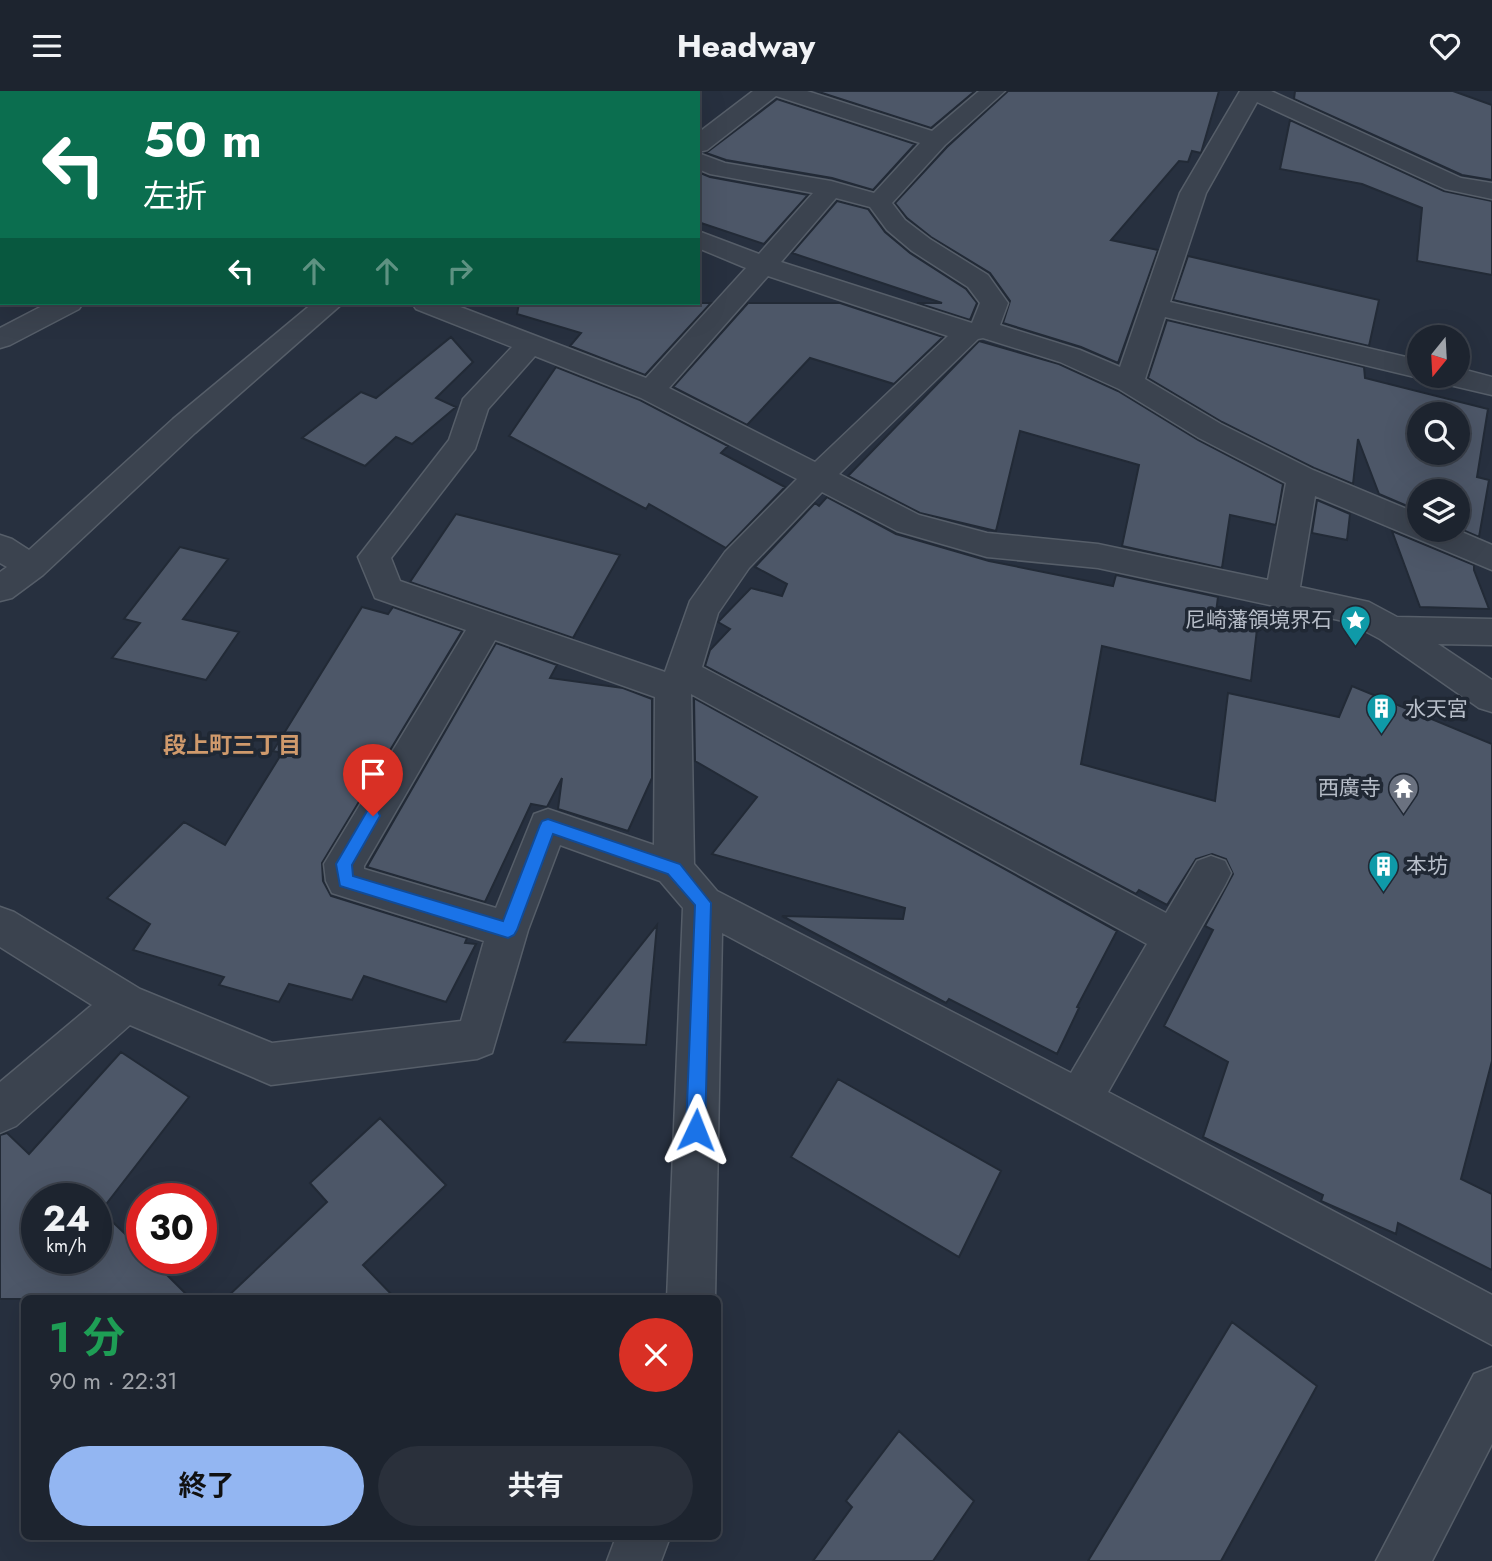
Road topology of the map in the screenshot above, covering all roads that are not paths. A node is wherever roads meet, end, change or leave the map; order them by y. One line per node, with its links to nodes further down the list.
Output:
1 (768, 91): 6 (street)
2 (784, 91): 5 (street)
3 (993, 91): 5 (street)
4 (1252, 91): 9 (street); 16 (street)
5 (936, 140): 10 (street)
6 (700, 143)
7 (700, 161): 8 (street)
8 (831, 189): 10 (street); 12 (street)
9 (1492, 191)
10 (879, 202): 17 (street)
11 (700, 240): 12 (street)
12 (762, 265): 17 (street); 24 (street)
13 (65, 305): 18 (street)
14 (327, 305): 31 (street)
15 (431, 305): 19 (street)
16 (1153, 306): 20 (street); 22 (street)
17 (976, 331): 22 (street); 25 (street)
18 (0, 339)
19 (531, 343): 24 (street); 34 (street)
20 (1407, 366)
21 (1470, 381): 23 (street)
22 (1129, 382): 26 (street)
23 (1492, 386)
24 (651, 391): 25 (street)
25 (819, 476): 33 (street); 37 (street)
26 (1302, 478): 27 (street); 33 (street)
27 (1407, 522)
28 (1454, 542): 30 (street)
29 (0, 547): 31 (street)
30 (1492, 558)
31 (31, 567): 32 (street)
32 (0, 589)
33 (1282, 597): 35 (street)
34 (487, 624): 37 (street); 43 (street)
35 (1392, 630): 36 (street); 38 (street)
36 (1492, 632)
37 (678, 681): 39 (street); 44 (street)
38 (1492, 698)
39 (674, 869): 41 (street); 43 (street)
40 (1211, 873): 44 (street)
41 (703, 903): 46 (street); 48 (street)
42 (0, 925): 45 (street)
43 (508, 930): 45 (street)
44 (1172, 937): 46 (street)
45 (125, 1003): 47 (street)
46 (1079, 1100): 49 (street)
47 (0, 1111)
48 (691, 1295)
49 (1492, 1321)
50 (1492, 1392): 53 (street)
51 (642, 1540): 52 (street)
52 (634, 1561)
53 (1402, 1561)

